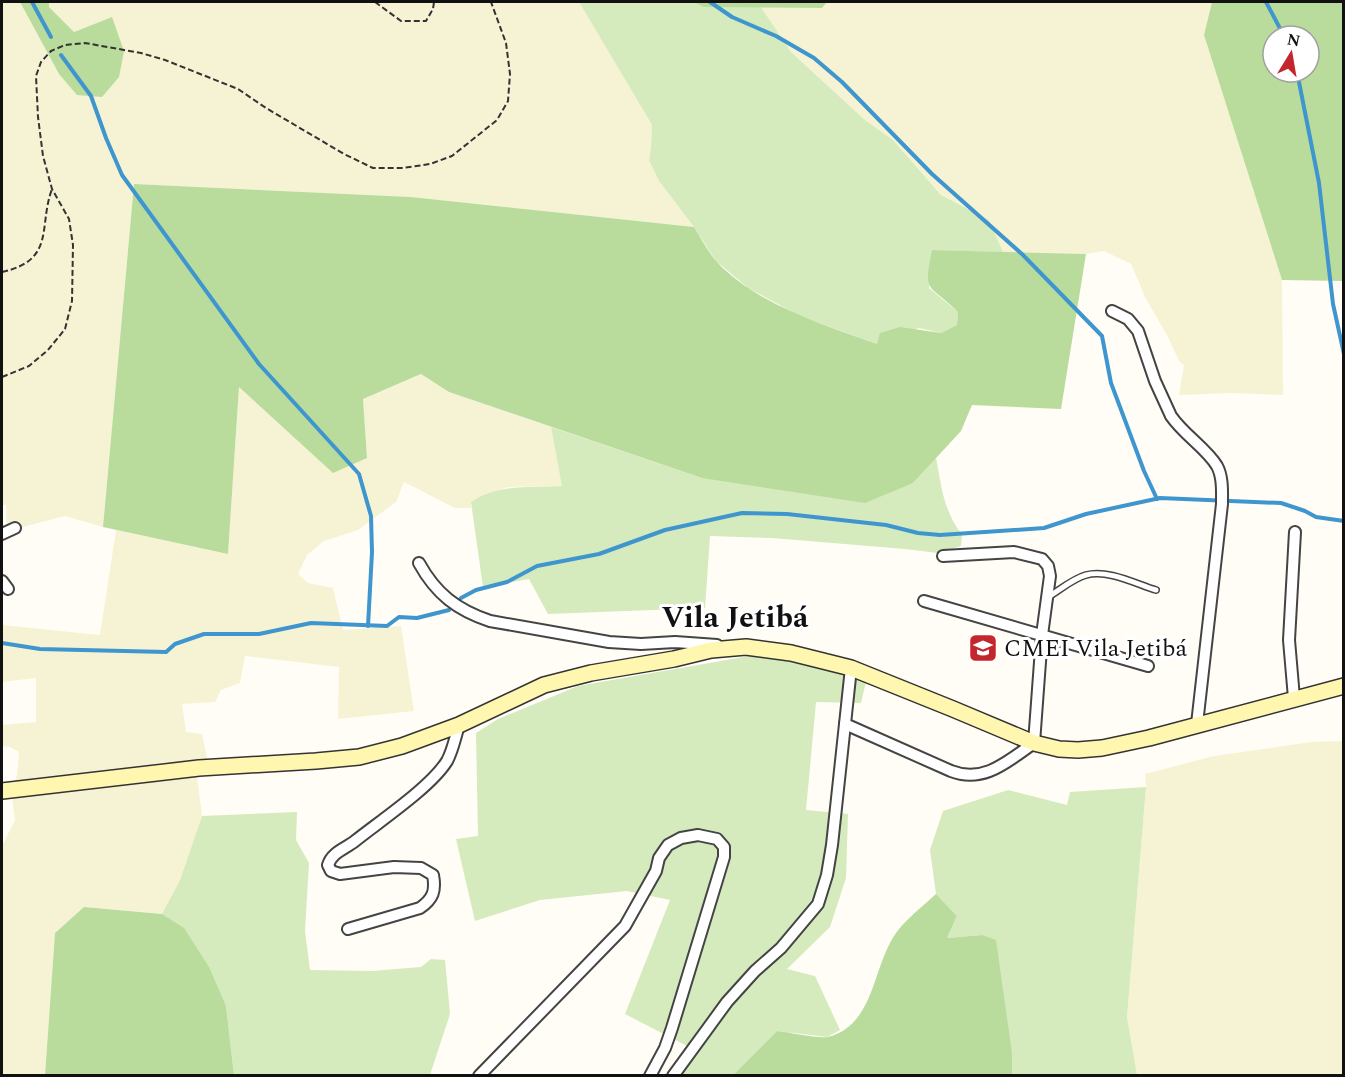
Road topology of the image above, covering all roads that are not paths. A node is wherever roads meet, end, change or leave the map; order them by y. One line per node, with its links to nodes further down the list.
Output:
1 (1112, 311): 17 (street)
2 (15, 528): 4 (street)
3 (1295, 532): 15 (street)
4 (2, 534)
5 (943, 556): 8 (street)
6 (419, 564): 11 (street)
7 (1156, 590): 8 (lane)
8 (1048, 597): 10 (street)
9 (924, 601): 10 (street)
10 (1042, 635): 12 (street); 19 (street)
11 (746, 647): 13 (street); 18 (street)
12 (1148, 666)
13 (851, 668): 16 (street); 19 (street)
14 (1344, 686): 15 (street)
15 (1294, 698): 17 (street)
16 (845, 724): 19 (street); 24 (street)
17 (1197, 724): 19 (street)
18 (459, 725): 20 (street); 21 (street)
19 (1034, 743)
20 (2, 791)
21 (348, 929)
22 (479, 1076): 23 (street)
23 (650, 1076)
24 (673, 1076)

